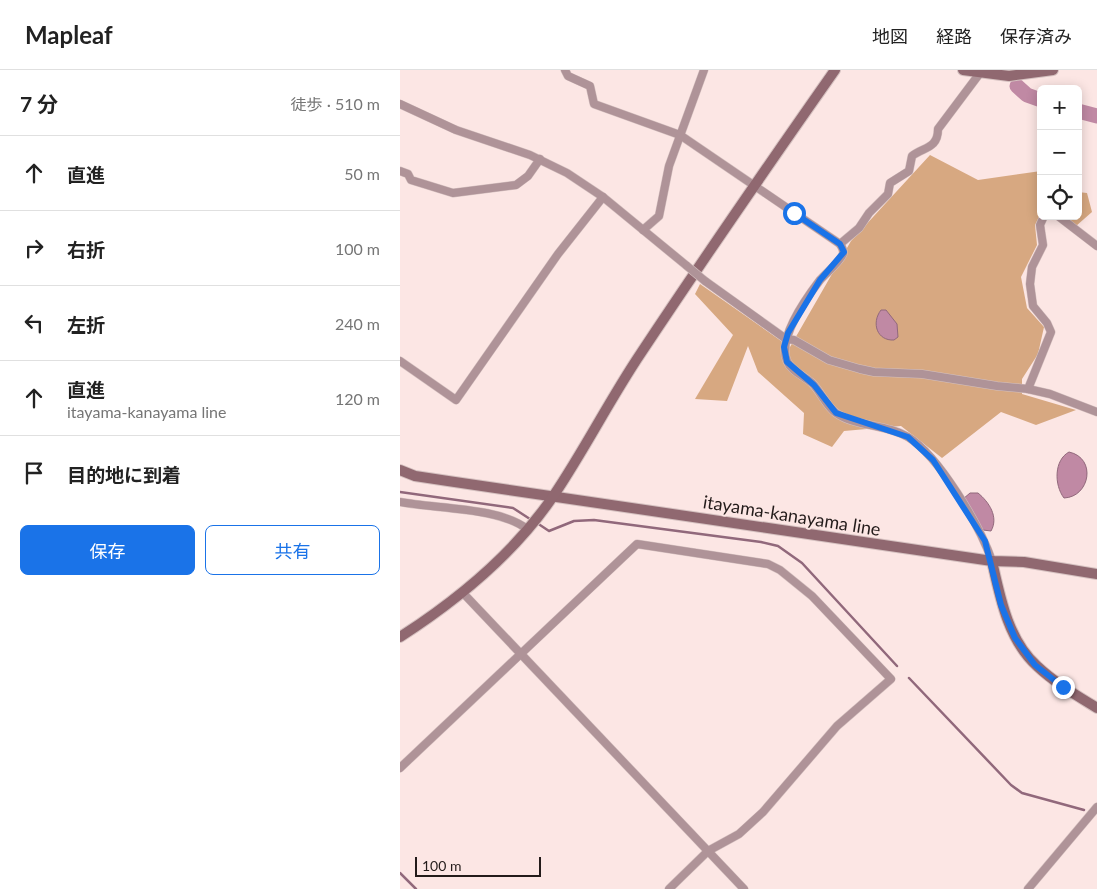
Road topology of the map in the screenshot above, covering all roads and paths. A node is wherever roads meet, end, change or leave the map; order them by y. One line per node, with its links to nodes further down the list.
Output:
1 (565, 70): 8 (street)
2 (704, 70): 8 (street)
3 (835, 70): 11 (street)
4 (963, 70): 6 (street)
5 (1053, 70): 6 (street)
6 (980, 73): 16 (street)
7 (400, 104): 9 (street)
8 (680, 135): 11 (street); 15 (street)
9 (540, 159): 10 (street); 12 (street)
10 (400, 171)
11 (754, 186): 16 (street); 23 (street)
12 (603, 197): 15 (street); 19 (street)
13 (1042, 220): 20 (street)
14 (1063, 220): 17 (street)
15 (643, 230): 18 (street, bridge)
16 (840, 244): 18 (street)
17 (1097, 246)
18 (786, 339): 20 (street); 26 (street)
19 (400, 361)
20 (1028, 389): 21 (street)
21 (1097, 412)
22 (400, 470): 23 (street, itayama-kanayama line)
23 (554, 496): 25 (street); 26 (street, itayama-kanayama line)
24 (400, 502): 25 (street)
25 (527, 529): 28 (street)
26 (992, 561): 27 (street, itayama-kanayama line); 31 (street)
27 (1097, 574)
28 (463, 593): 29 (street); 30 (street)
29 (400, 637)
30 (521, 653): 32 (street); 34 (street); 34 (street)
31 (1097, 708)
32 (400, 768)
33 (1097, 808): 37 (street)
34 (708, 851): 35 (street); 36 (street)
35 (669, 889)
36 (744, 889)
37 (1028, 889)

